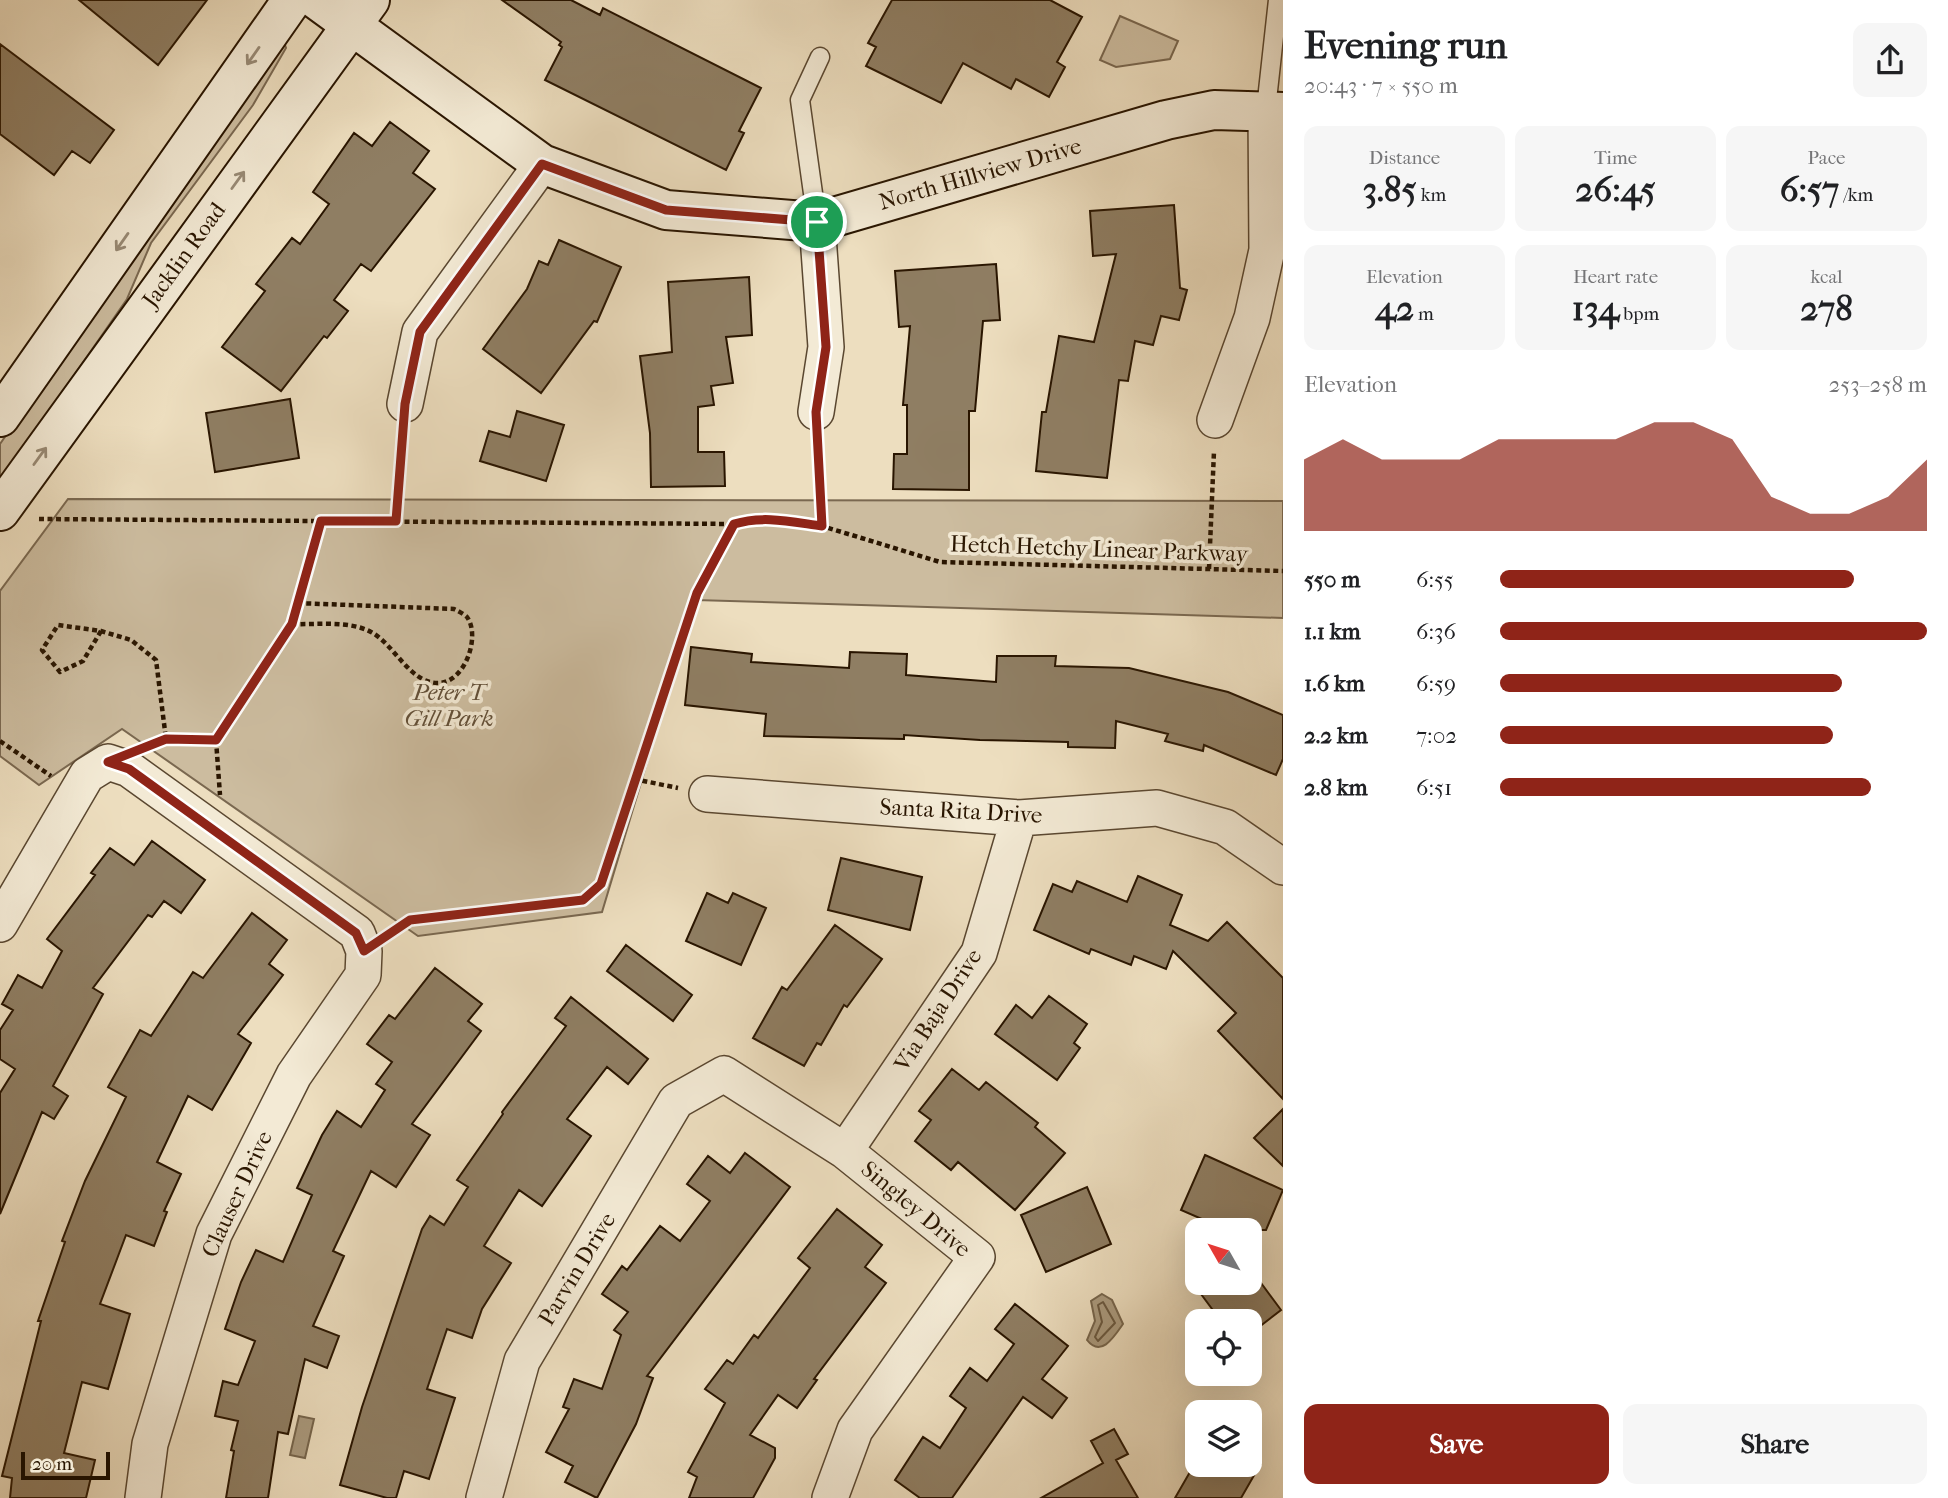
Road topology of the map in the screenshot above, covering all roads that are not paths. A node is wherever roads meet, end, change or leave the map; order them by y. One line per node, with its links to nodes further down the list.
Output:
1 (292, 0): 11 (main road, one-way to 11)
2 (317, 0): 4 (main road, North Hillview Drive)
3 (1278, 0): 6 (lane)
4 (361, 13): 7 (main road, North Hillview Drive); 13 (main road, Jacklin Road, one-way to 4)
5 (820, 57): 8 (lane)
6 (1275, 111): 8 (main road, North Hillview Drive); 12 (street)
7 (542, 164): 8 (main road, North Hillview Drive); 9 (street)
8 (817, 222): 10 (street)
9 (405, 404)
10 (816, 412)
11 (0, 417)
12 (1215, 420)
13 (0, 511)
14 (707, 794): 15 (street, Santa Rita Drive)
15 (1019, 818): 16 (street, Santa Rita Drive); 19 (street, Via Baja Drive)
16 (1283, 867)
17 (0, 924): 20 (street, Clauser Drive)
18 (724, 1074): 19 (street, Singley Drive); 21 (street, Parvin Drive)
19 (845, 1151): 22 (street, Singley Drive)
20 (143, 1498)
21 (484, 1498)
22 (830, 1498)

